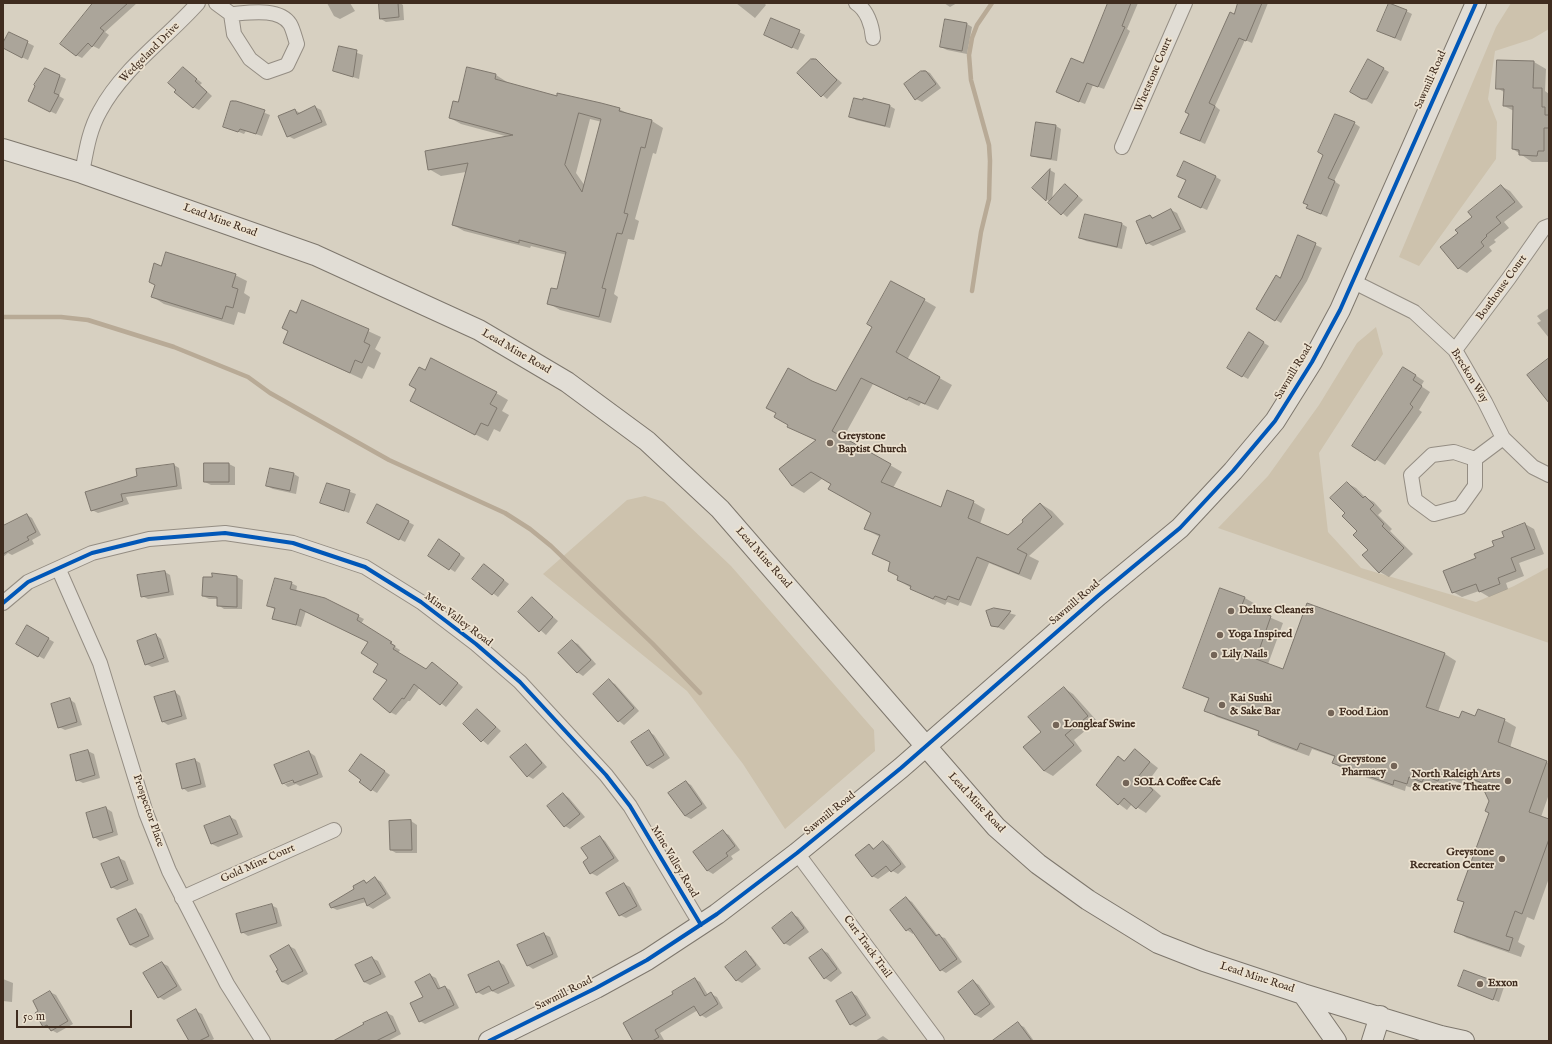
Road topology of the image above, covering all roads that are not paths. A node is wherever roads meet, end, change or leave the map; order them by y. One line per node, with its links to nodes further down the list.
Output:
1 (198, 3): 10 (street, Wedgeland Drive)
2 (216, 3): 6 (street)
3 (856, 3): 7 (street)
4 (1185, 3): 8 (street, Whetstone Court)
5 (1476, 3): 12 (main road, Sawmill Road)
6 (231, 14): 6 (street)
7 (873, 38)
8 (1122, 147)
9 (3, 149): 10 (main road, Lead Mine Road)
10 (82, 172): 19 (main road, Lead Mine Road)
11 (1549, 226): 13 (street, Boathouse Court)
12 (1352, 281): 13 (street, Breckon Way); 19 (main road, Sawmill Road)
13 (1455, 350): 14 (street, Breckon Way)
14 (1503, 438): 15 (street); 16 (street, Breckon Way)
15 (1475, 459): 15 (street)
16 (1549, 475)
17 (59, 570): 18 (street, Mine Valley Road); 22 (street, Prospector Place); 23 (street, Mine Valley Road)
18 (3, 603)
19 (925, 746): 21 (main road, Sawmill Road); 24 (main road, Lead Mine Road)
20 (334, 830): 22 (street, Gold Mine Court)
21 (797, 853): 23 (main road, Sawmill Road); 28 (street, Cart Track Trail)
22 (182, 898): 26 (street, Prospector Place)
23 (701, 925): 27 (main road, Sawmill Road)
24 (1303, 994): 25 (main road, Lead Mine Road); 29 (main road)
25 (1380, 1016): 30 (main road); 31 (main road, Lead Mine Road)
26 (263, 1041)
27 (489, 1041)
28 (937, 1041)
29 (1336, 1041)
30 (1372, 1041)
31 (1464, 1041)

